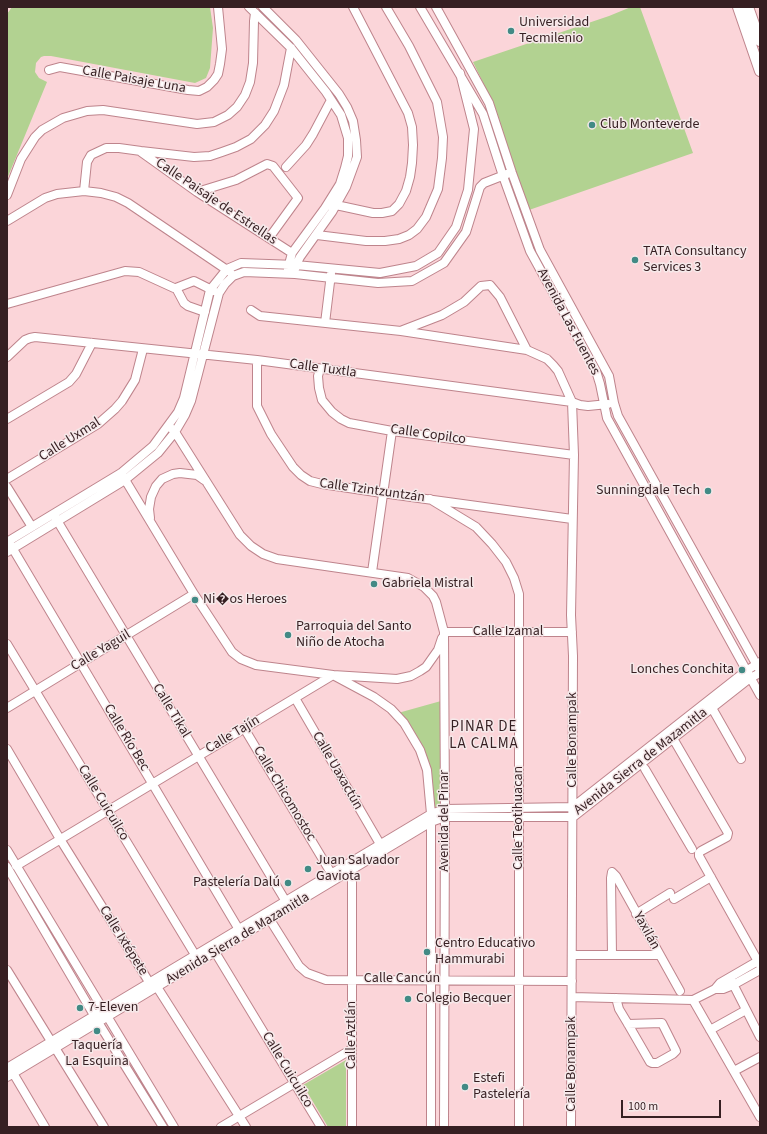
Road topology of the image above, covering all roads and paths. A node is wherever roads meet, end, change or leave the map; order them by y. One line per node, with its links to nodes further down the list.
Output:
1 (218, 7): 13 (street, Calle Paisaje Luna)
2 (249, 7): 10 (street)
3 (263, 7): 21 (street)
4 (353, 7): 25 (street)
5 (386, 7): 27 (street)
6 (420, 7): 15 (street, Avenida Las Fuentes)
7 (436, 7): 19 (street, Avenida Las Fuentes)
8 (738, 7): 14 (main road)
9 (748, 7): 11 (main road)
10 (255, 13): 12 (street); 24 (street)
11 (760, 41)
12 (291, 48): 16 (street); 17 (street)
13 (49, 70)
14 (760, 71)
15 (460, 74): 20 (street, Avenida Las Fuentes); 32 (street)
16 (331, 100): 18 (street); 21 (street)
17 (141, 151): 22 (street); 23 (street, Calle Paisaje de Estrellas)
18 (286, 167)
19 (512, 172): 20 (street); 52 (street, Avenida Las Fuentes)
20 (503, 176): 35 (street); 53 (street, Avenida Las Fuentes)
21 (343, 185): 25 (street); 29 (street)
22 (84, 191): 26 (street); 31 (street)
23 (197, 192): 28 (street, Calle Paisaje de Estrellas); 28 (street)
24 (7, 195)
25 (336, 206): 27 (street)
26 (7, 221)
27 (317, 235): 30 (street)
28 (269, 238): 29 (street, Calle Paisaje de Estrellas)
29 (292, 253): 30 (street)
30 (292, 265): 31 (street); 32 (street); 33 (street)
31 (227, 269): 34 (street); 37 (street)
32 (332, 269): 35 (street)
33 (291, 274): 34 (street); 35 (street)
34 (233, 276): 38 (street)
35 (331, 278): 42 (street)
36 (176, 288): 37 (street); 39 (street); 41 (street)
37 (210, 290): 38 (street); 41 (street)
38 (219, 293): 47 (street)
39 (7, 304)
40 (251, 310): 42 (street)
41 (205, 312): 47 (street)
42 (325, 323): 43 (street)
43 (401, 331): 46 (street); 46 (street)
44 (92, 343): 45 (street, Calle Tuxtla); 48 (street, Calle Tuxtla); 54 (street)
45 (143, 349): 47 (street, Calle Tuxtla); 60 (street, Calle Uxmal)
46 (527, 350): 51 (street)
47 (200, 354): 49 (street, Calle Tuxtla); 55 (street); 57 (street)
48 (7, 357)
49 (257, 360): 50 (street, Calle Tuxtla); 63 (street, Calle Tzintzuntzán)
50 (320, 369): 51 (street, Calle Tuxtla); 56 (street, Calle Copilco)
51 (572, 402): 53 (street, Calle Tuxtla); 58 (street, Calle Bonampak)
52 (614, 403): 53 (street, Calle Tuxtla); 78 (street, Avenida Las Fuentes)
53 (604, 404): 79 (street, Avenida Las Fuentes)
54 (7, 419)
55 (169, 426): 57 (street, Avenida del Pinar); 59 (street)
56 (392, 431): 58 (street, Calle Copilco); 63 (street)
57 (175, 432): 59 (street); 61 (street, Avenida del Pinar)
58 (574, 455): 66 (street, Calle Bonampak)
59 (123, 477): 65 (street); 67 (street, Avenida del Pinar)
60 (7, 479)
61 (206, 482): 67 (street); 70 (street, Avenida del Pinar)
62 (7, 487): 68 (street)
63 (382, 493): 64 (street, Calle Tzintzuntzán); 70 (street)
64 (430, 499): 66 (street, Calle Tzintzuntzán); 73 (street, Calle Teotihuacan)
65 (55, 518): 68 (street); 69 (street); 75 (street, Calle Tikal)
66 (572, 519): 74 (street, Calle Bonampak)
67 (150, 521): 71 (street, Avenida del Pinar)
68 (32, 527): 69 (street)
69 (9, 546): 77 (street, Calle Río Bec)
70 (372, 572): 72 (street, Avenida del Pinar)
71 (194, 594): 75 (street, Calle Yaguil); 80 (street, Avenida del Pinar)
72 (444, 632): 73 (street, Calle Izamal); 80 (street); 96 (street, Avenida del Pinar)
73 (519, 632): 74 (street, Calle Izamal); 94 (street, Calle Teotihuacan)
74 (572, 632): 93 (street, Calle Bonampak)
75 (126, 636): 77 (street, Calle Yaguil); 89 (street, Calle Tikal)
76 (7, 644): 81 (street, Calle Cuicuilco)
77 (81, 663): 81 (street, Calle Yaguil); 92 (street, Calle Río Bec)
78 (759, 668): 79 (street, Avenida Sierra de Mazamitla)
79 (748, 674): 82 (street, Avenida Las Fuentes); 85 (street, Avenida Sierra de Mazamitla); 87 (street, Avenida Sierra de Mazamitla)
80 (333, 675): 83 (street, Calle Tajín); 97 (street, Avenida del Pinar)
81 (35, 691): 84 (street, Calle Yaguil); 95 (street, Calle Cuicuilco)
82 (760, 696)
83 (294, 698): 86 (street, Calle Tajín); 102 (street, Calle Uaxactún)
84 (7, 708)
85 (712, 708): 87 (street, Avenida Sierra de Mazamitla); 90 (street)
86 (244, 728): 89 (street, Calle Tajín); 108 (street, Calle Chicomostoc)
87 (671, 734): 93 (street, Avenida Sierra de Mazamitla); 99 (street, Avenida Sierra de Mazamitla); 104 (street)
88 (7, 749): 101 (street, Calle Ixtépete)
89 (198, 756): 92 (street, Calle Tajín); 110 (street, Calle Tikal)
90 (741, 759)
91 (645, 769): 104 (street)
92 (152, 783): 95 (street, Calle Tajín); 113 (street, Calle Río Bec)
93 (573, 807): 94 (street, Avenida Sierra de Mazamitla); 99 (street, Calle Bonampak)
94 (519, 808): 96 (street, Avenida Sierra de Mazamitla); 98 (street, Calle Teotihuacan)
95 (108, 810): 101 (street, Calle Tajín); 118 (street, Calle Cuicuilco)
96 (445, 813): 97 (street, Avenida Sierra de Mazamitla); 98 (street, Avenida Sierra de Mazamitla); 100 (street, Avenida Sierra de Mazamitla); 124 (street, Avenida del Pinar)
97 (431, 814): 100 (street, Avenida del Pinar); 102 (street, Avenida Sierra de Mazamitla)
98 (519, 817): 99 (street, Avenida Sierra de Mazamitla); 125 (street, Calle Teotihuacan)
99 (573, 817): 115 (street, Calle Bonampak)
100 (431, 822): 107 (street, Avenida Sierra de Mazamitla); 123 (street, Avenida del Pinar)
101 (60, 839): 105 (street, Calle Tajín); 128 (street, Calle Ixtépete)
102 (380, 844): 108 (street, Avenida Sierra de Mazamitla)
103 (7, 850): 105 (street)
104 (696, 851): 109 (street)
105 (16, 866): 135 (street)
106 (7, 867): 136 (street)
107 (352, 870): 108 (street, Avenida Sierra de Mazamitla); 122 (street, Calle Aztlán)
108 (333, 877): 110 (street, Avenida Sierra de Mazamitla)
109 (711, 877): 111 (street); 119 (street)
110 (287, 904): 112 (street, Avenida Sierra de Mazamitla)
111 (636, 914): 116 (street, Yaxilán); 117 (street, Yaxilán)
112 (268, 916): 113 (street, Avenida Sierra de Mazamitla); 122 (street, Calle Cancún)
113 (241, 932): 114 (street, Avenida Sierra de Mazamitla); 118 (street, Avenida Sierra de Mazamitla)
114 (215, 952): 118 (street, Avenida Sierra de Mazamitla); 145 (street, Calle Cuicuilco)
115 (572, 955): 116 (street); 126 (street, Calle Bonampak)
116 (612, 955): 117 (street)
117 (659, 955): 130 (street, Yaxilán)
118 (197, 958): 128 (street, Avenida Sierra de Mazamitla); 129 (street, Avenida Sierra de Mazamitla)
119 (759, 963): 127 (street)
120 (7, 970): 140 (street)
121 (760, 970): 127 (street)
122 (352, 979): 123 (street, Calle Cancún); 141 (street, Calle Aztlán)
123 (432, 980): 124 (street, Calle Cancún); 156 (street, Avenida del Pinar)
124 (444, 980): 125 (street, Calle Cancún); 157 (street, Avenida del Pinar)
125 (519, 980): 126 (street, Calle Cancún); 158 (street, Calle Teotihuacan)
126 (572, 981): 131 (street, Calle Bonampak)
127 (732, 981): 133 (street); 134 (street)
128 (149, 982): 129 (street, Calle Ixtépete); 135 (street, Avenida Sierra de Mazamitla)
129 (157, 987): 135 (street, Avenida Sierra de Mazamitla); 147 (street, Calle Ixtépete)
130 (680, 991)
131 (572, 997): 132 (street); 159 (street, Calle Bonampak)
132 (616, 998): 133 (street); 137 (street)
133 (693, 1000): 138 (street)
134 (746, 1010): 138 (street); 139 (street)
135 (105, 1013): 136 (street, Avenida Sierra de Mazamitla); 151 (street)
136 (96, 1019): 140 (street, Avenida Sierra de Mazamitla); 150 (street)
137 (628, 1024): 137 (street)
138 (710, 1030): 143 (street)
139 (760, 1036)
140 (53, 1045): 144 (street, Avenida Sierra de Mazamitla); 149 (street)
141 (352, 1049): 145 (street); 155 (street, Calle Aztlán)
142 (760, 1057): 143 (street)
143 (734, 1071): 146 (street)
144 (9, 1073): 148 (street)
145 (294, 1083): 147 (street); 154 (street, Calle Cuicuilco)
146 (759, 1111)
147 (240, 1116): 152 (street); 153 (street, Calle Ixtépete)
148 (45, 1127)
149 (104, 1127)
150 (163, 1127)
151 (174, 1127)
152 (221, 1127)
153 (246, 1127)
154 (321, 1127)
155 (352, 1127)
156 (432, 1127)
157 (444, 1127)
158 (519, 1127)
159 (571, 1127)

